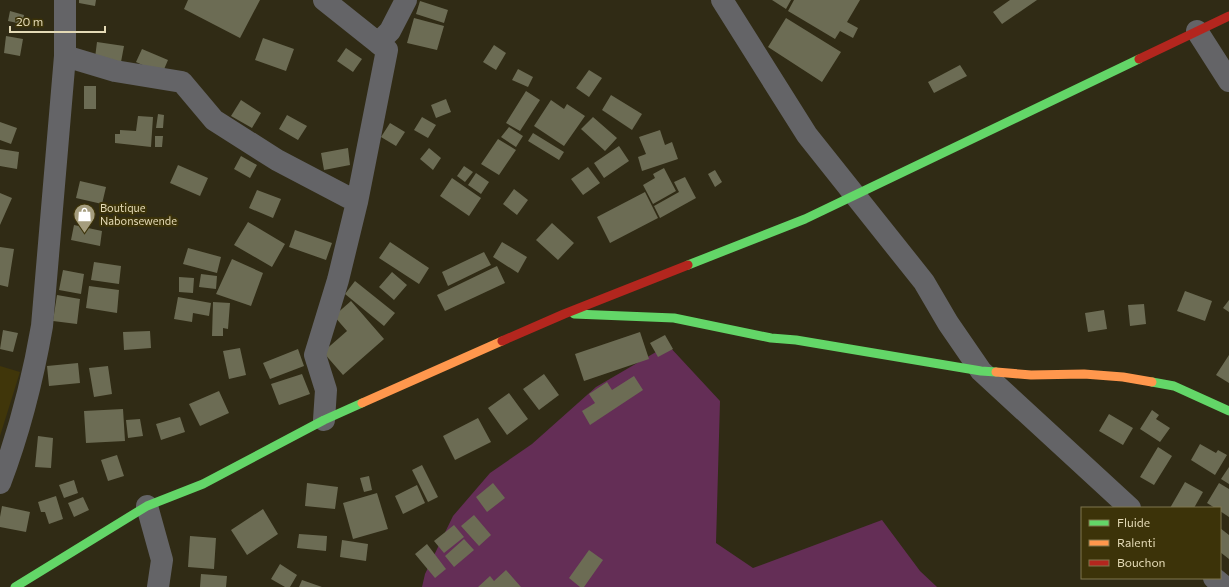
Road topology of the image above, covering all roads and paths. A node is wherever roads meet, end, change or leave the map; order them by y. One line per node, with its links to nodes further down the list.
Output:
1 (65, 0): 8 (street)
2 (324, 0): 7 (street)
3 (406, 0): 7 (street)
4 (722, 0): 10 (street)
5 (1229, 16): 6 (street)
6 (1197, 31): 9 (street); 10 (street)
7 (378, 43): 11 (street)
8 (65, 56): 11 (street); 16 (street)
9 (1229, 82)
10 (854, 196): 12 (street); 13 (street)
11 (357, 202): 15 (street)
12 (564, 314): 13 (street); 15 (street)
13 (981, 370): 14 (street); 18 (street)
14 (1229, 411)
15 (324, 420): 17 (street)
16 (0, 483)
17 (147, 506): 20 (street); 21 (street)
18 (1129, 507)
19 (1215, 579): 22 (street)
20 (15, 587)
21 (158, 587)
22 (1225, 587)

